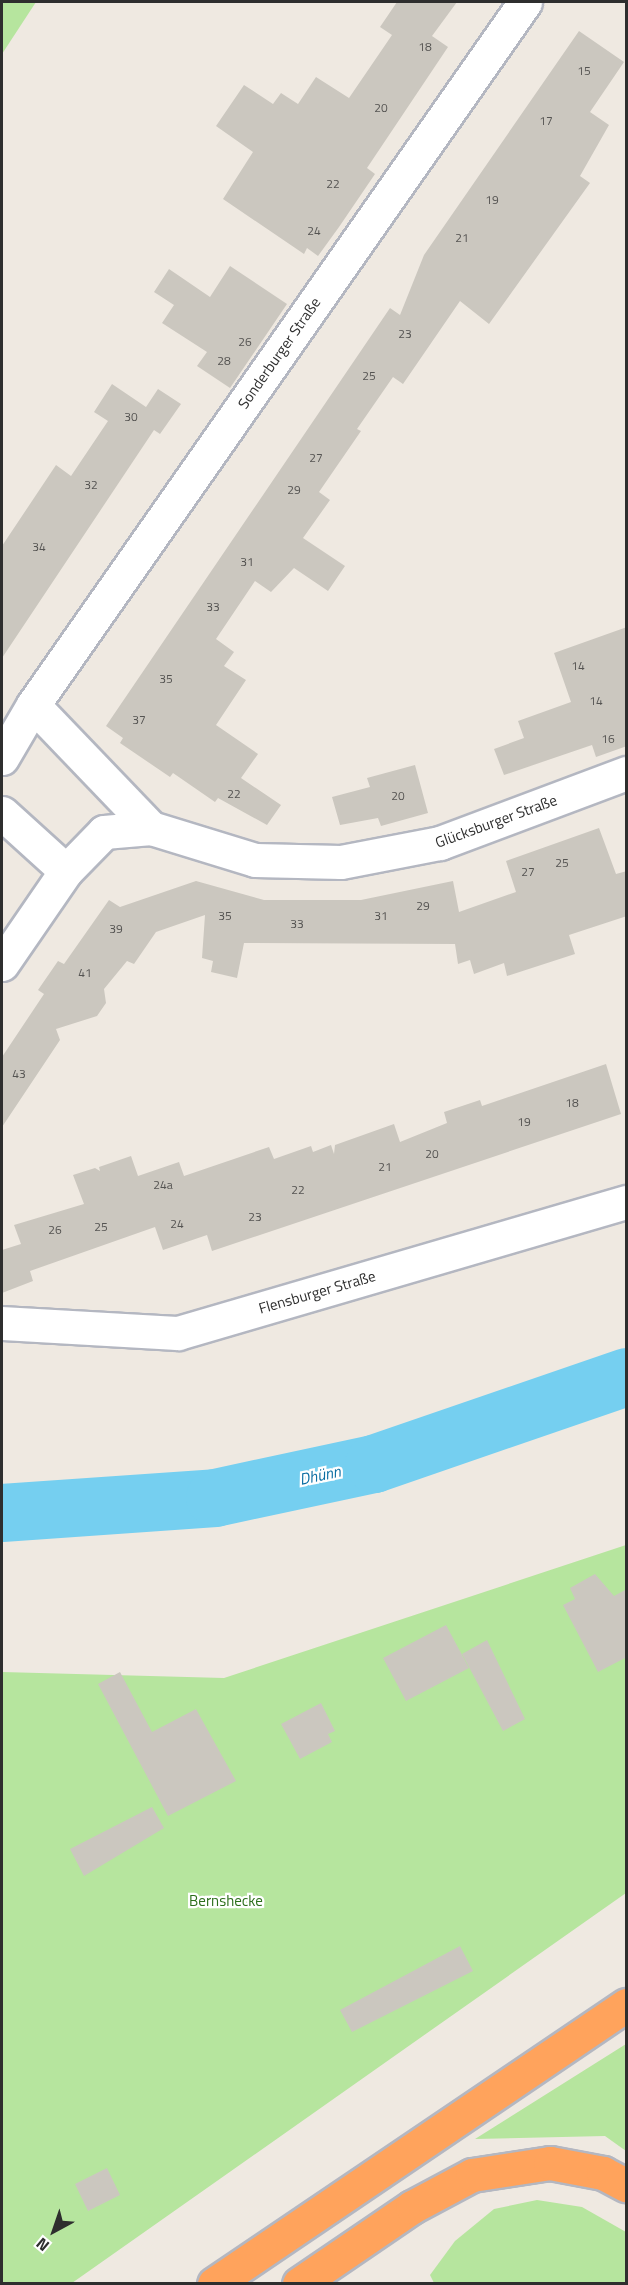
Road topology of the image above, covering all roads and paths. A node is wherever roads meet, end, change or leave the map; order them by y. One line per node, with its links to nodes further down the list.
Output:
1 (525, 2): 2 (street, Sonderburger Straße)
2 (33, 705): 3 (street, Sonderburger Straße); 6 (street)
3 (2, 759)
4 (627, 773): 6 (street, Glücksburger Straße)
5 (2, 813): 7 (street)
6 (151, 828): 7 (street)
7 (66, 871): 8 (street)
8 (2, 964)
9 (627, 1202): 10 (street, Flensburger Straße)
10 (2, 1323)
11 (627, 2005): 13 (highway)
12 (627, 2185): 14 (highway)
13 (214, 2283)
14 (299, 2283)

